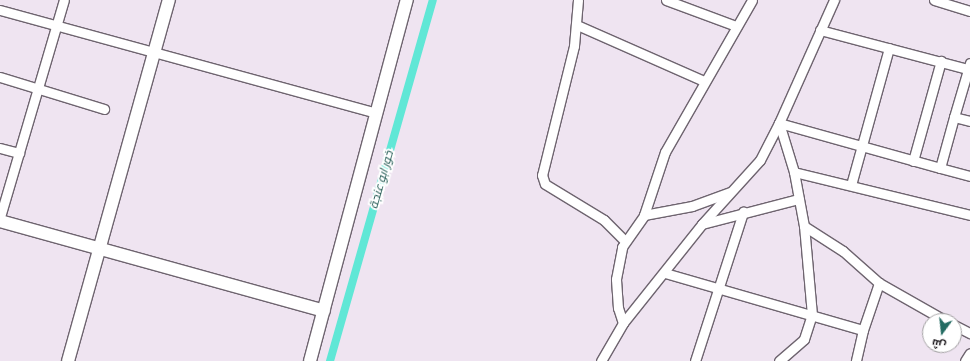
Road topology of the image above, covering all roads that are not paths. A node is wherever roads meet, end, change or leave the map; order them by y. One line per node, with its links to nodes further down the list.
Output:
1 (64, 0): 11 (street)
2 (169, 0): 16 (street)
3 (407, 0): 23 (street)
4 (578, 0): 12 (street)
5 (666, 0): 13 (street)
6 (752, 0): 13 (street)
7 (834, 0): 14 (street)
8 (934, 0): 10 (street)
9 (0, 10): 11 (street)
10 (970, 11)
11 (56, 25): 16 (street); 21 (street)
12 (577, 25): 20 (street); 44 (street)
13 (736, 26): 20 (street)
14 (820, 30): 15 (street); 26 (street)
15 (889, 48): 17 (street); 27 (street)
16 (154, 51): 23 (street); 45 (street)
17 (941, 61): 18 (street); 30 (street)
18 (969, 66): 24 (street)
19 (0, 78): 21 (street)
20 (704, 81): 38 (street)
21 (37, 89): 22 (street); 29 (street)
22 (104, 109)
23 (376, 113): 49 (street)
24 (954, 117): 25 (street); 31 (street)
25 (970, 121)
26 (779, 123): 27 (street); 32 (street); 35 (street)
27 (862, 146): 30 (street); 34 (street)
28 (0, 148): 29 (street)
29 (19, 153): 40 (street)
30 (913, 161): 31 (street)
31 (940, 168): 33 (street)
32 (794, 172): 34 (street); 36 (street)
33 (970, 176)
34 (851, 185): 39 (street)
35 (733, 191): 38 (street); 42 (street)
36 (799, 199): 37 (street); 43 (street)
37 (743, 212): 42 (street); 48 (street)
38 (644, 215): 44 (street)
39 (970, 215)
40 (0, 217)
41 (0, 221): 45 (street)
42 (702, 224): 46 (street)
43 (804, 226): 47 (street); 51 (street)
44 (625, 241): 52 (street)
45 (99, 248): 49 (street); 55 (street)
46 (665, 273): 48 (street); 52 (street)
47 (879, 283): 50 (street); 53 (street)
48 (718, 286): 51 (street); 58 (street)
49 (324, 311): 56 (street)
50 (932, 313)
51 (812, 316): 53 (street); 59 (street)
52 (623, 322): 57 (street)
53 (863, 330): 60 (street)
54 (970, 353): 61 (street)
55 (68, 361)
56 (310, 361)
57 (601, 361)
58 (695, 361)
59 (779, 361)
60 (856, 361)
61 (965, 361)

